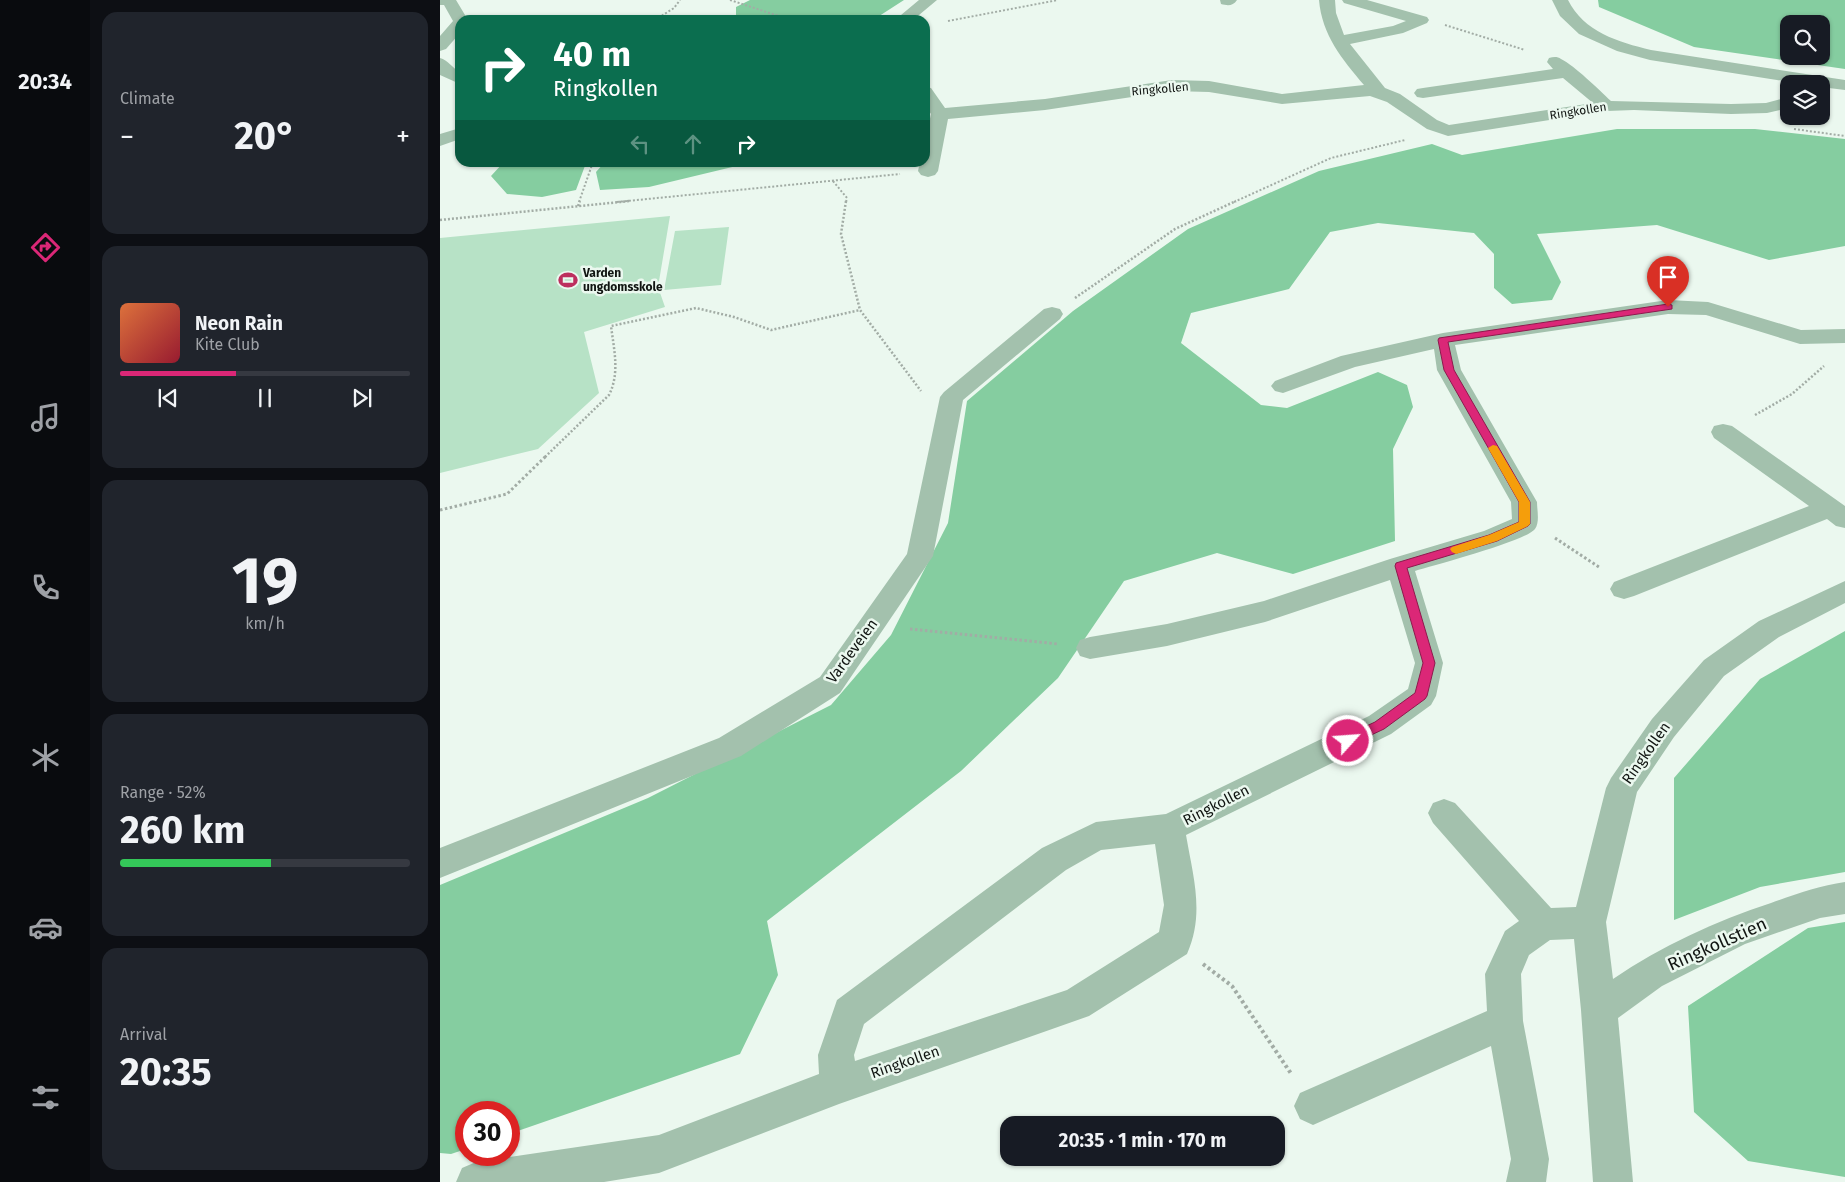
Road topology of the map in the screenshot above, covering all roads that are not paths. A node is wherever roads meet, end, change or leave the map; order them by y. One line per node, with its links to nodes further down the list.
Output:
1 (440, 0): 6 (street)
2 (929, 0): 7 (street)
3 (1327, 0): 9 (street, Ringkollen)
4 (1350, 0): 9 (street)
5 (1560, 0): 15 (street)
6 (456, 15)
7 (910, 15)
8 (455, 28): 10 (street)
9 (1339, 40): 18 (street, Ringkollen)
10 (440, 46)
11 (1549, 58): 13 (street)
12 (440, 63): 14 (street)
13 (1569, 72): 19 (street); 22 (street)
14 (455, 77)
15 (1780, 77)
16 (1830, 84): 17 (street)
17 (1845, 85)
18 (1379, 92): 22 (street, Ringkollen); 23 (street, Ringkollen)
19 (1423, 93)
20 (930, 99): 23 (street)
21 (1780, 104): 22 (street, Ringkollen)
22 (1607, 106)
23 (940, 114): 26 (street)
24 (455, 135): 25 (street)
25 (440, 140)
26 (930, 162)
27 (929, 167): 28 (street)
28 (928, 171)
29 (1052, 314): 41 (street, Vardeveien)
30 (1845, 336): 31 (street)
31 (1443, 340): 32 (street); 35 (street)
32 (1283, 386)
33 (1723, 432): 34 (street)
34 (1837, 514): 36 (street)
35 (1400, 566): 38 (street); 40 (street, Ringkollen)
36 (1624, 589)
37 (1845, 591): 43 (street, Ringkollen)
38 (1090, 648)
39 (1444, 813): 44 (street)
40 (1169, 828): 47 (street); 47 (street, Ringkollen)
41 (440, 863)
42 (1845, 898): 45 (street, Ringkollstien)
43 (1589, 922): 44 (street); 45 (street, Ringkollen)
44 (1544, 924): 46 (street)
45 (1599, 1010): 51 (street, Ringkollen)
46 (1505, 1021): 48 (street); 50 (street)
47 (839, 1085): 49 (street, Ringkollen)
48 (1313, 1106)
49 (476, 1182)
50 (1526, 1182)
51 (1613, 1182)

